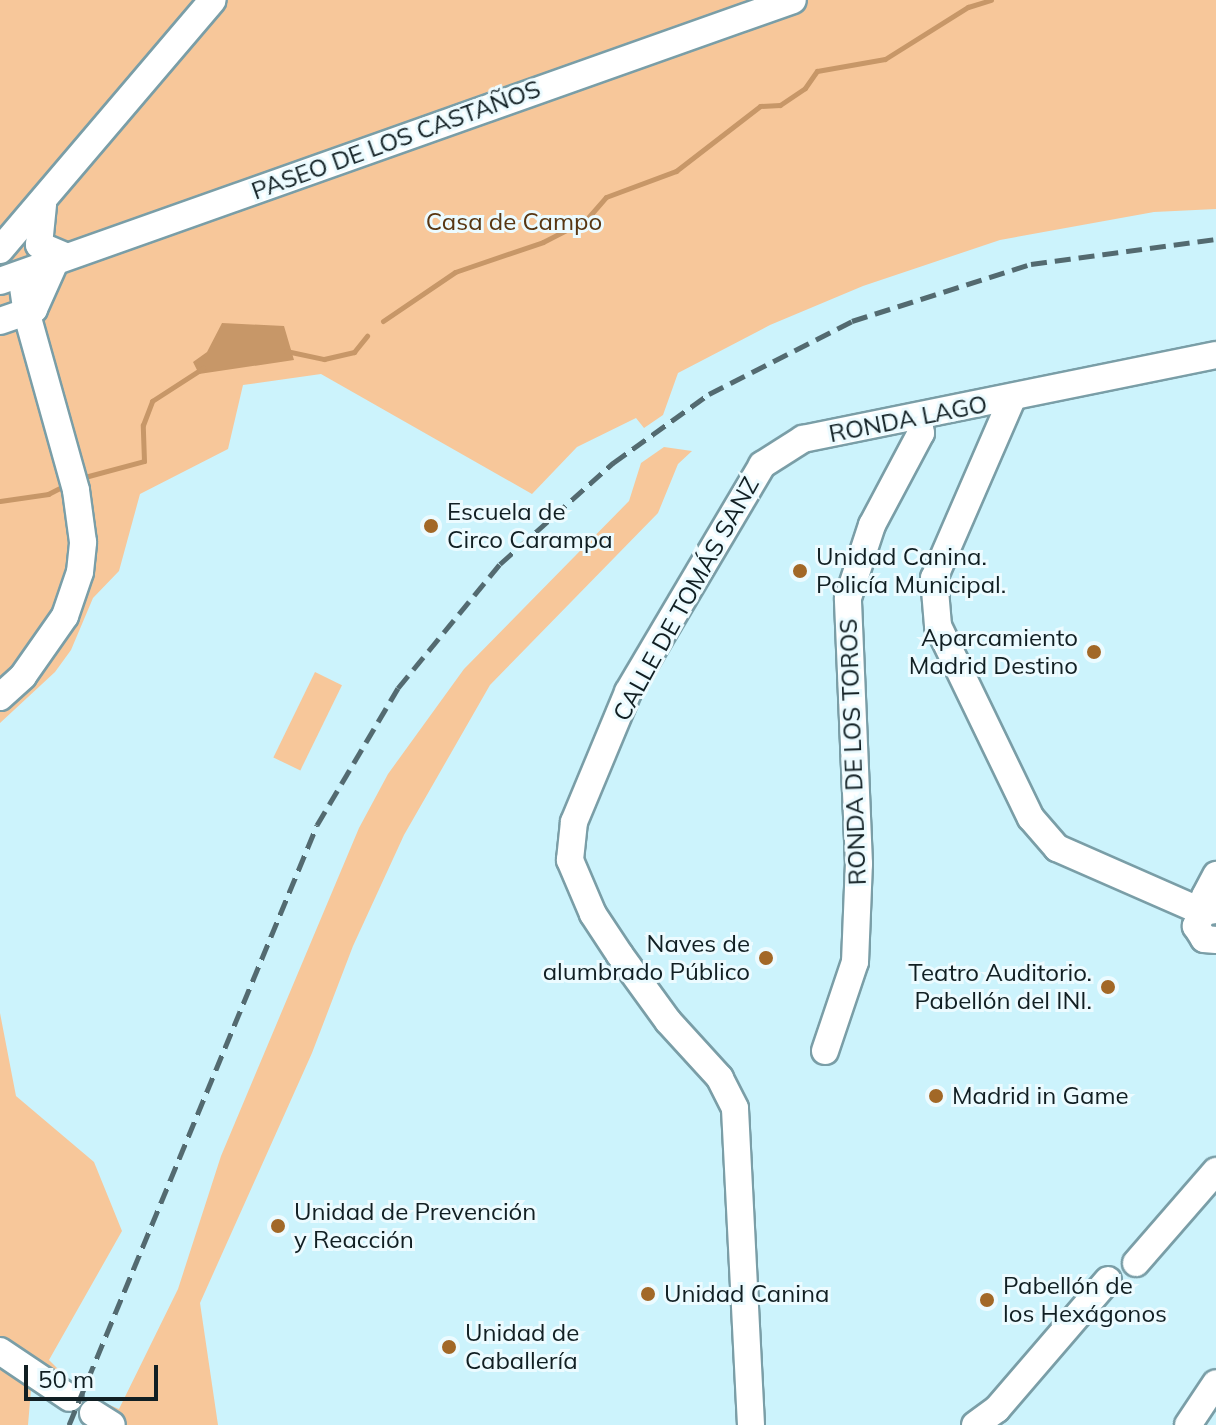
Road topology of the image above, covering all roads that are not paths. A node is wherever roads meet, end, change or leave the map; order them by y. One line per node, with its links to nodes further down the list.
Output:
1 (213, 0): 3 (street)
2 (793, 0): 5 (street, PASEO DE LOS CASTAÑOS)
3 (35, 214): 4 (street); 5 (street); 6 (street)
4 (0, 250)
5 (61, 260): 6 (street, PASEO DE LOS CASTAÑOS); 7 (street)
6 (15, 276): 7 (street)
7 (27, 314): 8 (street); 15 (street)
8 (0, 321)
9 (1216, 355): 10 (street, RONDA LAGO)
10 (1012, 399): 11 (street, RONDA LAGO); 14 (street)
11 (961, 409): 12 (street, RONDA LAGO); 14 (street)
12 (918, 417): 13 (street, RONDA LAGO); 19 (street, RONDA DE LOS TOROS)
13 (803, 439): 26 (street, CALLE DE TOMÁS SANZ)
14 (994, 447): 17 (street)
15 (0, 697)
16 (1216, 875): 17 (street)
17 (1209, 911): 18 (street)
18 (1214, 943)
19 (825, 1051)
20 (1216, 1171): 21 (street)
21 (1136, 1263)
22 (1108, 1280): 27 (street)
23 (0, 1351): 25 (street)
24 (1216, 1383): 28 (street)
25 (70, 1398)
26 (751, 1425)
27 (975, 1425)
28 (1188, 1425)

